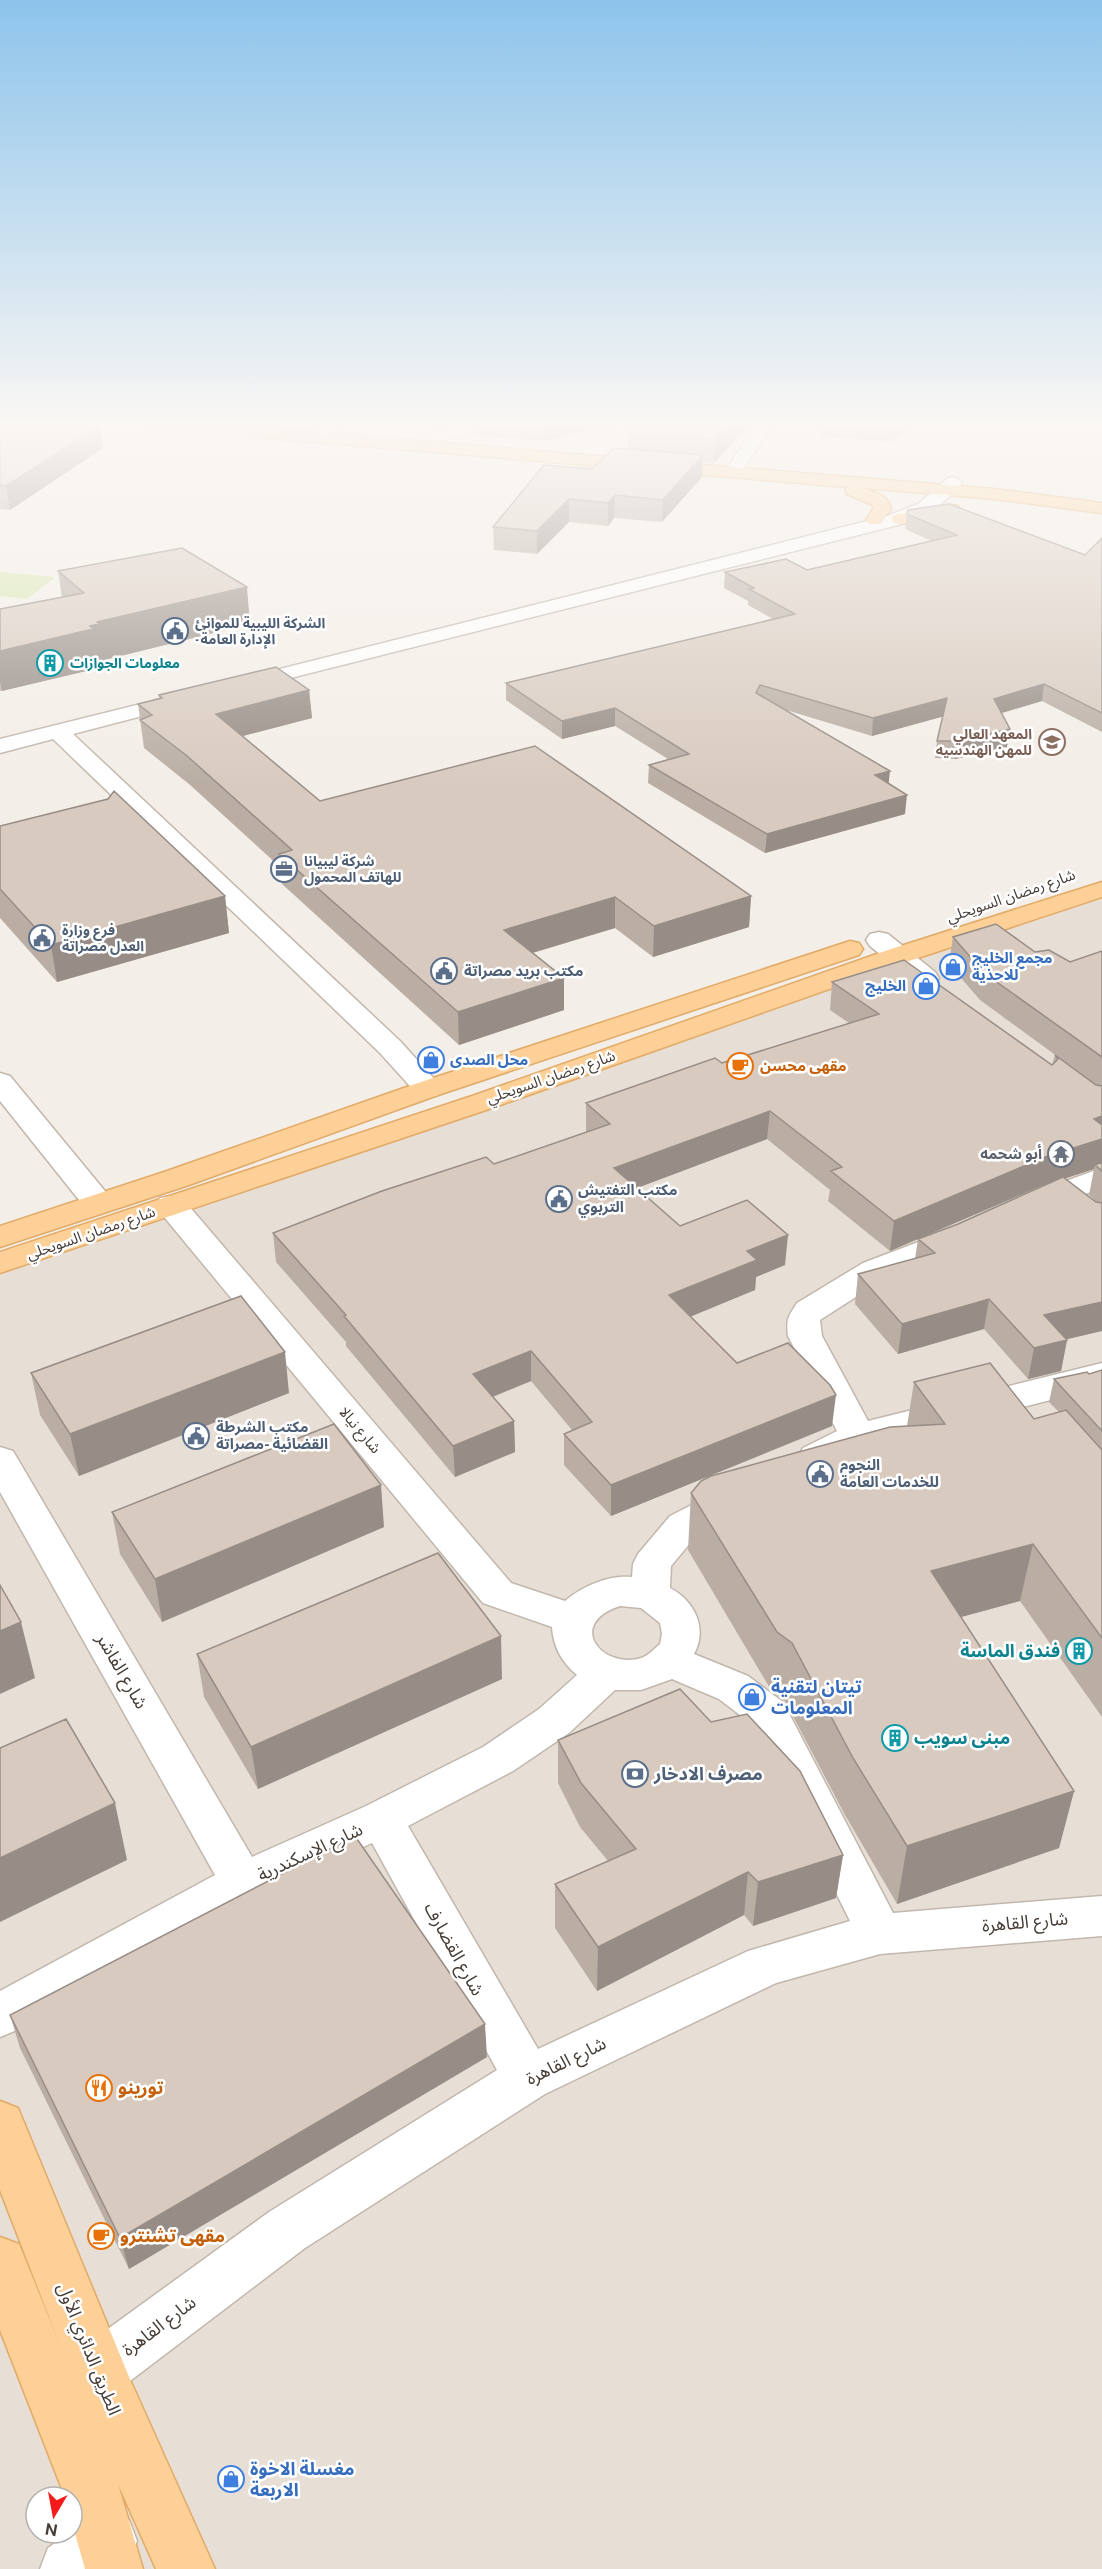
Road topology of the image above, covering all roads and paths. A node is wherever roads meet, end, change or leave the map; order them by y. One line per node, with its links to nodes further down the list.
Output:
1 (789, 544): 2 (street)
2 (224, 689)
3 (201, 695): 4 (street)
4 (57, 731): 5 (street); 11 (street)
5 (0, 746)
6 (1102, 865): 8 (main road, شارع رمضان السويحلي)
7 (1102, 889): 8 (main road, شارع رمضان السويحلي)
8 (888, 948): 9 (street); 11 (main road, شارع رمضان السويحلي); 14 (main road, شارع رمضان السويحلي)
9 (943, 990)
10 (0, 1082): 13 (street)
11 (428, 1089): 13 (main road, شارع رمضان السويحلي)
12 (1102, 1177): 20 (street)
13 (98, 1203): 15 (main road, شارع رمضان السويحلي)
14 (171, 1205): 16 (main road, شارع رمضان السويحلي); 23 (street, شارع نيالا)
15 (0, 1237)
16 (0, 1263)
17 (1102, 1376): 18 (street)
18 (1016, 1397): 19 (street); 20 (street)
19 (1039, 1424)
20 (858, 1436): 22 (street)
21 (0, 1460): 27 (street, شارع الفاشر)
22 (650, 1595): 23 (street); 24 (street)
23 (573, 1619): 25 (street)
24 (669, 1662): 25 (street); 29 (street)
25 (608, 1672): 26 (street, شارع الإسكندرية)
26 (381, 1819): 27 (street, شارع الإسكندرية); 31 (street, شارع القضارف)
27 (243, 1882): 30 (street, شارع الإسكندرية)
28 (1102, 1916): 29 (street, شارع القاهرة)
29 (880, 1934): 31 (street, شارع القاهرة)
30 (0, 2014)
31 (528, 2079): 34 (street, شارع القاهرة)
32 (0, 2125): 34 (main road, الطريق الدائري الأول)
33 (0, 2263): 34 (main road)
34 (76, 2386): 35 (main road); 36 (main road, الطريق الدائري الأول)
35 (97, 2560)
36 (186, 2569)

